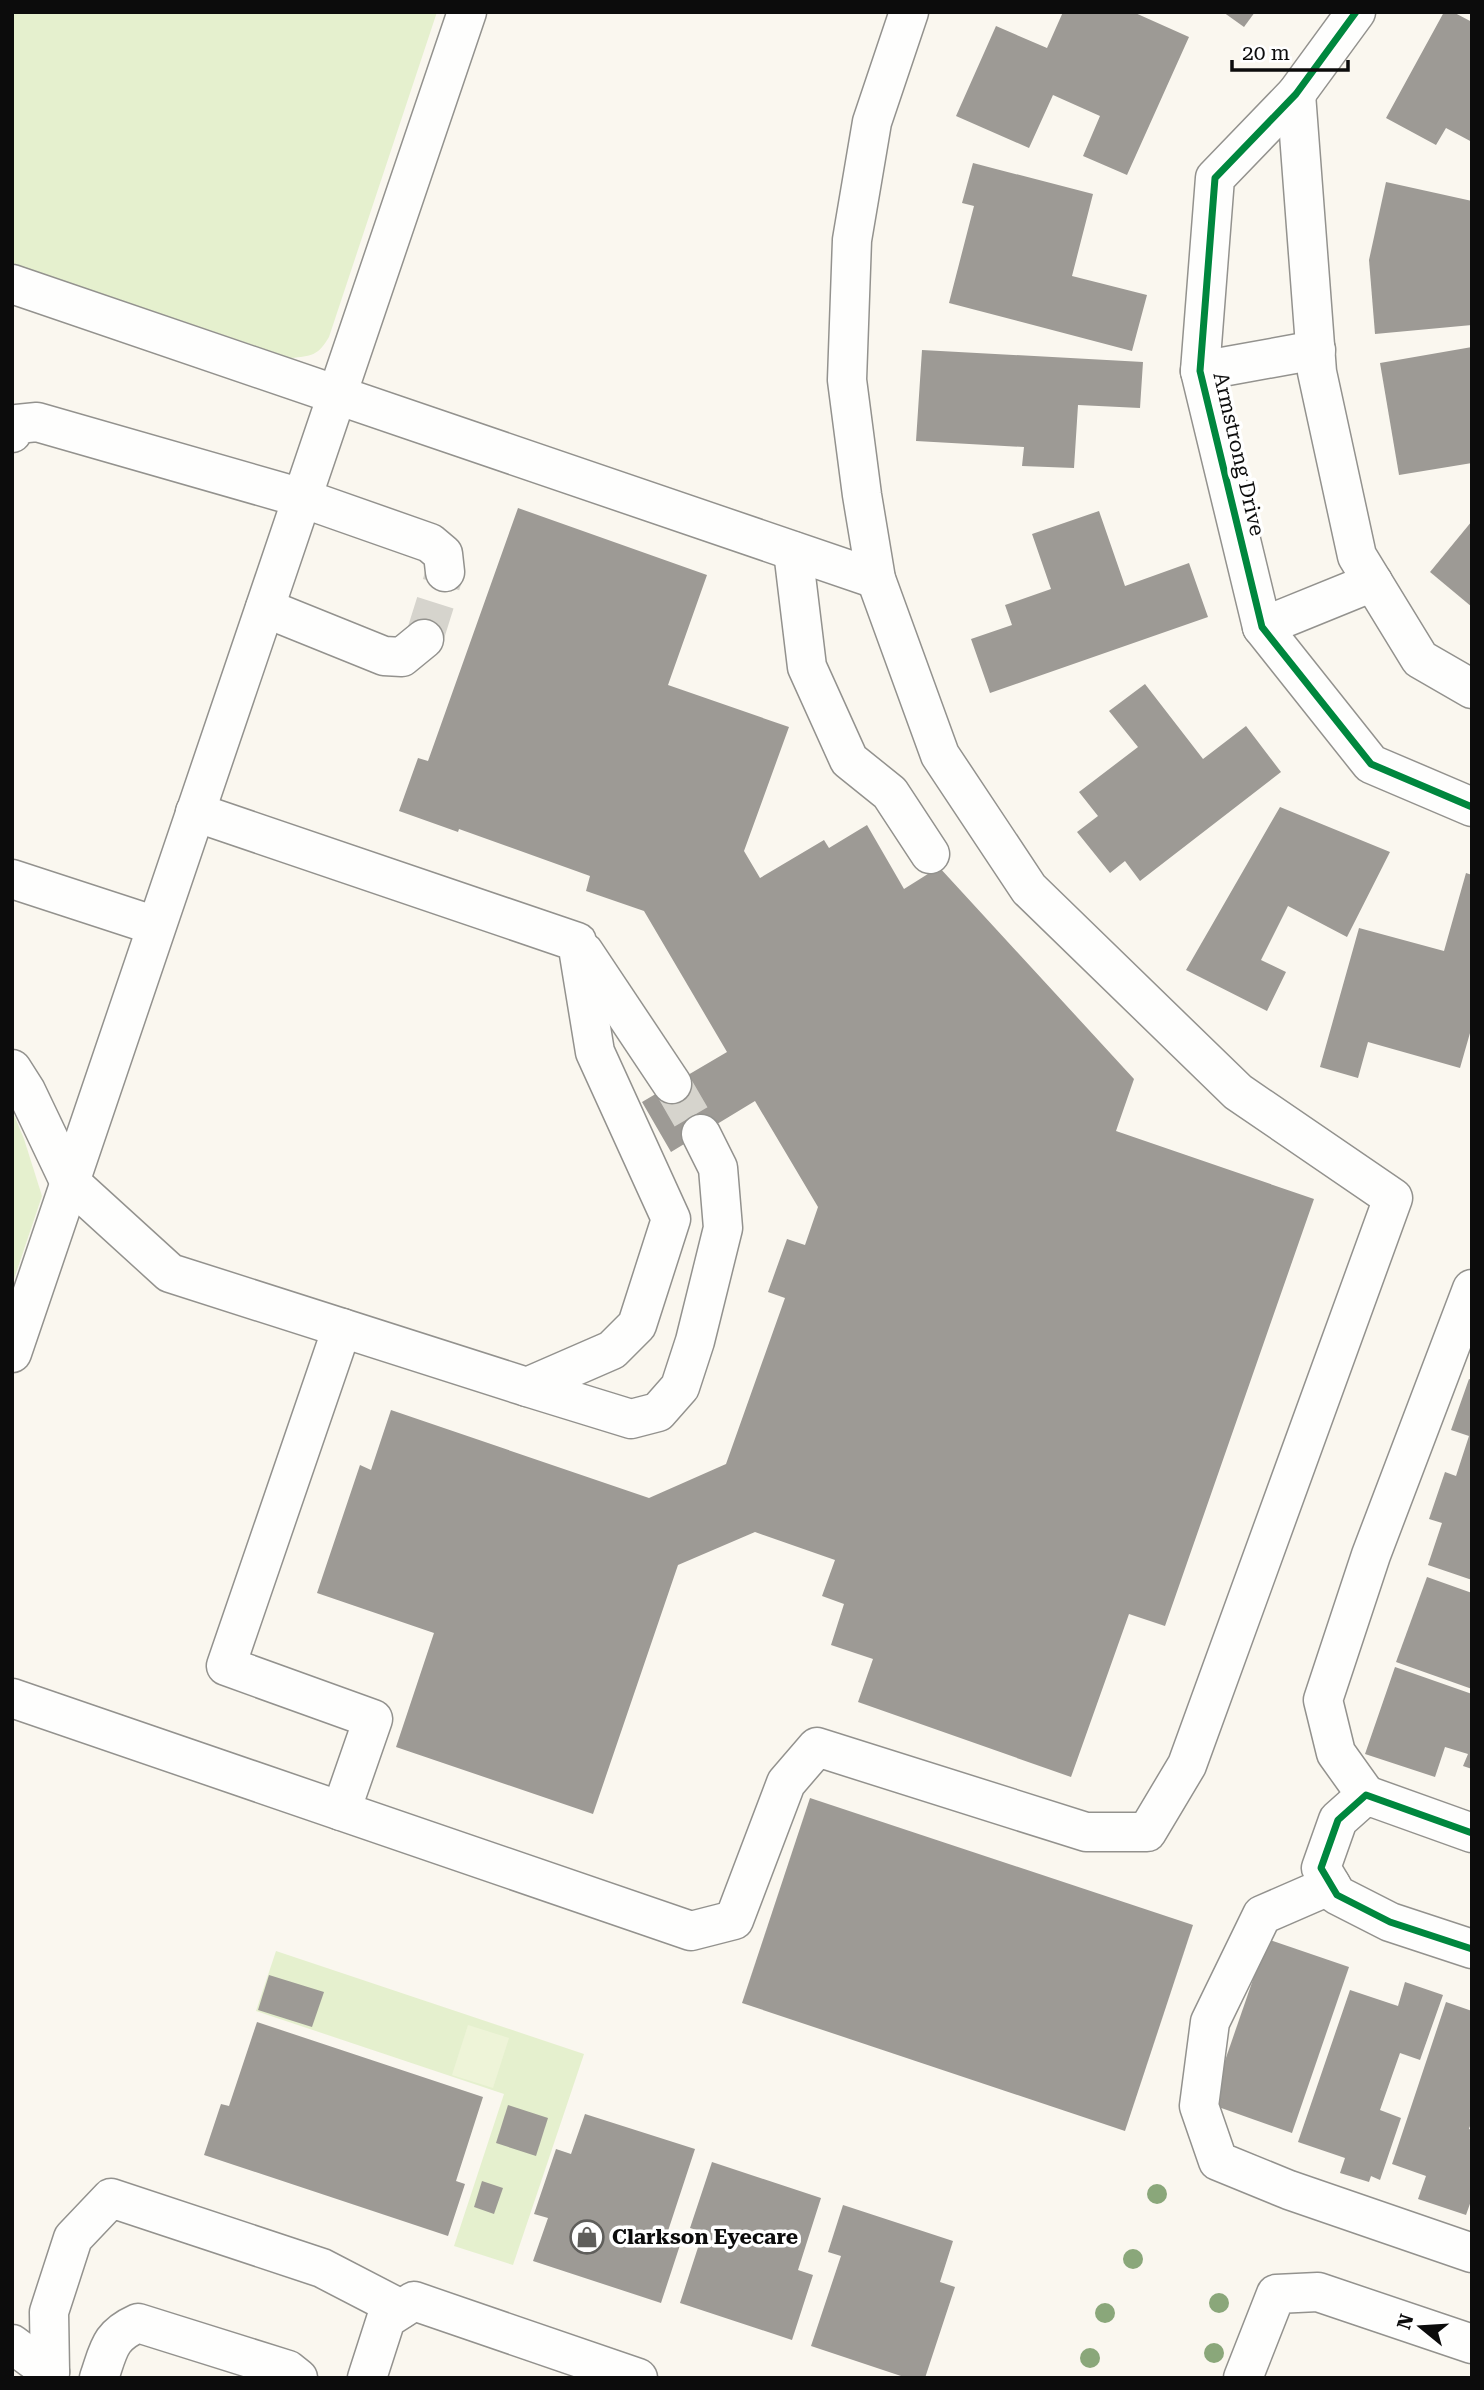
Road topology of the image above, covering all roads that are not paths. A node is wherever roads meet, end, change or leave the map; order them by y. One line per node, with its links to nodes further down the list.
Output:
1 (467, 12): 8 (street)
2 (909, 12): 13 (street)
3 (1356, 12): 4 (street, Armstrong Drive)
4 (1296, 94): 6 (street); 7 (street, Armstrong Drive)
5 (12, 284): 8 (street)
6 (1315, 350): 7 (street, Armstrong Drive); 14 (street)
7 (1200, 370): 16 (street, Armstrong Drive)
8 (337, 395): 10 (street); 11 (street)
9 (12, 433): 10 (street)
10 (302, 498): 12 (street); 15 (street)
11 (793, 551): 13 (street); 21 (street)
12 (445, 572)
13 (876, 579): 35 (street)
14 (1373, 582): 16 (street); 18 (street)
15 (265, 608): 17 (street); 20 (street)
16 (1262, 627): 19 (street, Armstrong Drive)
17 (424, 639)
18 (1472, 689)
19 (1472, 807)
20 (195, 812): 23 (street); 24 (street)
21 (930, 854)
22 (12, 879): 23 (street)
23 (156, 926): 28 (street)
24 (577, 942): 26 (street); 32 (street)
25 (12, 1069): 28 (street)
26 (672, 1084)
27 (701, 1134): 32 (street)
28 (69, 1181): 30 (street); 31 (street)
29 (1472, 1289): 34 (street)
30 (342, 1328): 32 (street); 35 (street)
31 (12, 1353)
32 (527, 1387)
33 (12, 1698): 35 (street)
34 (1366, 1795): 36 (street); 37 (street)
35 (341, 1811)
36 (1472, 1833)
37 (1331, 1885): 38 (street); 39 (street)
38 (1472, 1949)
39 (1472, 2253)
40 (401, 2309): 43 (street); 46 (street); 47 (street)
41 (12, 2344): 43 (street)
42 (1472, 2344): 48 (street)
43 (49, 2375)
44 (99, 2378): 45 (street)
45 (298, 2378)
46 (367, 2378)
47 (638, 2378)
48 (1243, 2378)

